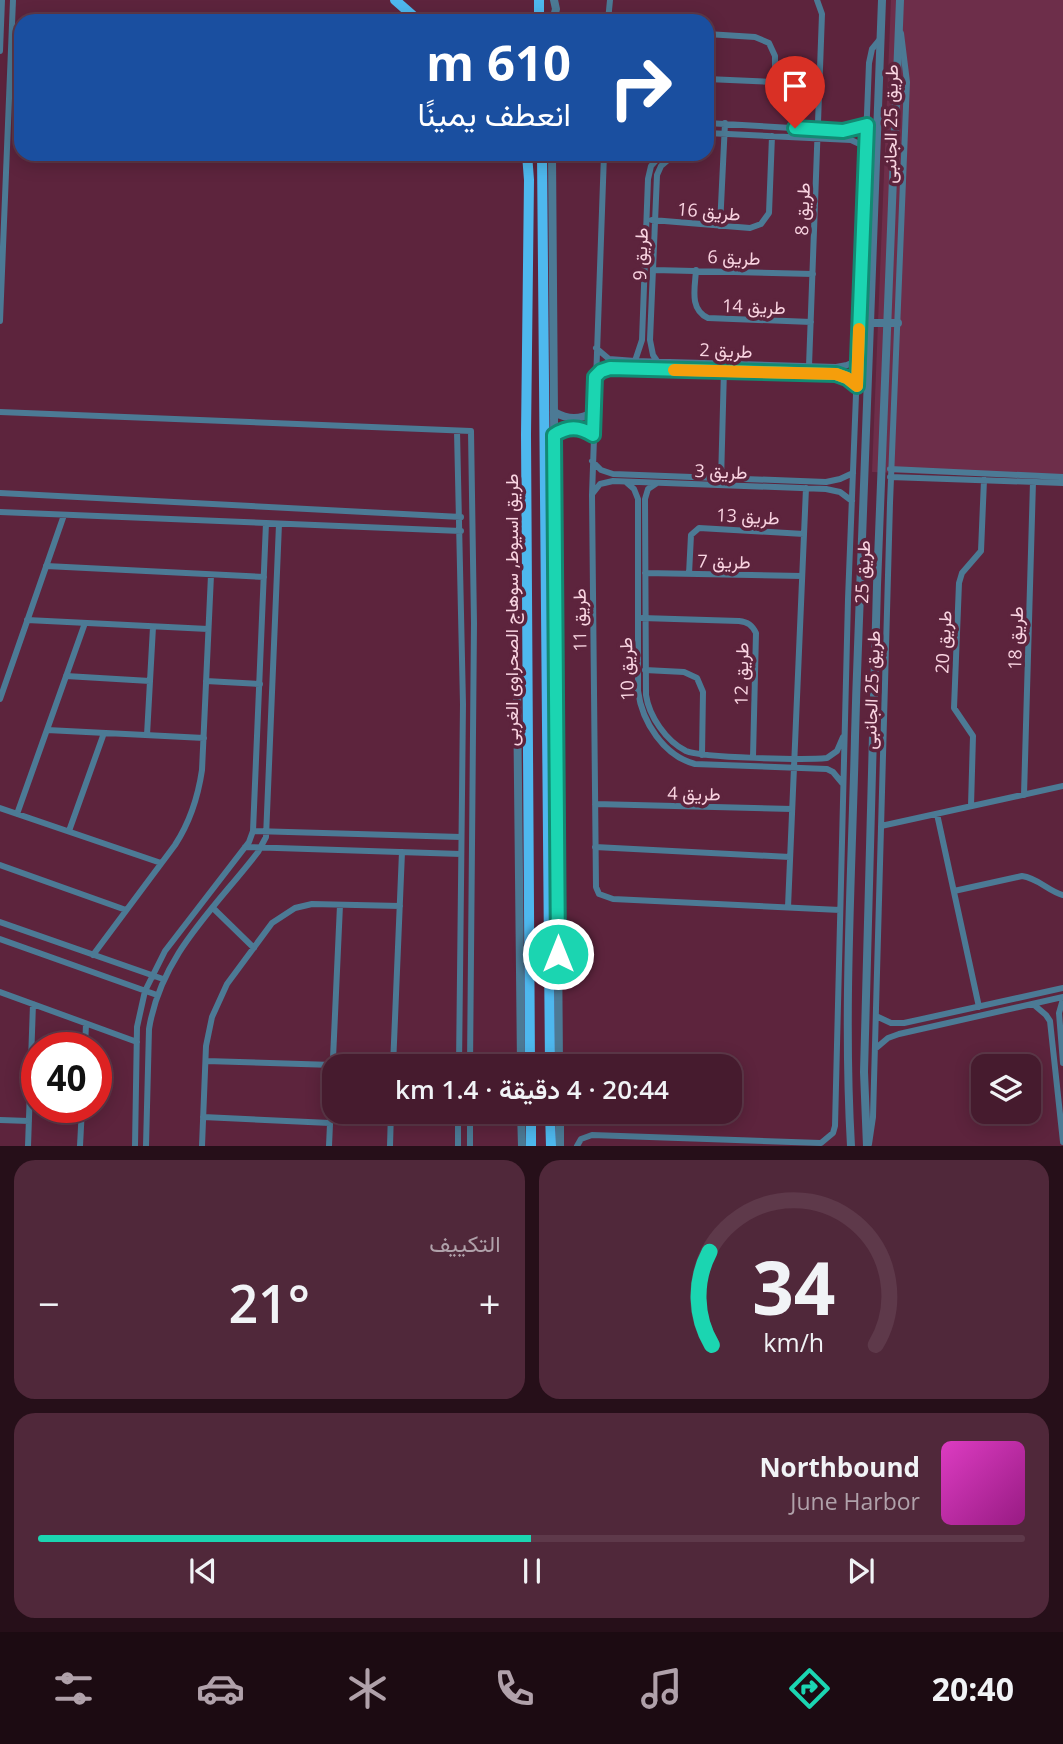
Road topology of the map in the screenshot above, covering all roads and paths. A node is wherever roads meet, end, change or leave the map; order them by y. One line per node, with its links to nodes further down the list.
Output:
1 (2, 0): 11 (street)
2 (13, 0): 38 (street)
3 (395, 0): 7 (main road)
4 (817, 0): 14 (street, طريق 8)
5 (883, 0): 10 (street, طريق 25)
6 (900, 0): 8 (street, طريق 25)
7 (411, 14)
8 (899, 27): 24 (street, طريق 25); 25 (street, طريق 25 الجانبى)
9 (714, 34): 13 (street)
10 (881, 38): 17 (street); 40 (street, طريق 25)
11 (0, 51)
12 (714, 79): 13 (street)
13 (775, 82): 14 (street)
14 (820, 84): 18 (street, طريق 8)
15 (714, 123): 16 (street)
16 (724, 123): 18 (street); 20 (street)
17 (867, 125): 18 (street); 23 (street)
18 (819, 130): 22 (street, طريق 8)
19 (714, 133): 20 (street)
20 (724, 133): 21 (street); 34 (street)
21 (772, 136): 22 (street); 34 (street, طريق 16)
22 (819, 138): 23 (street); 37 (street, طريق 8)
23 (866, 147): 45 (street)
24 (894, 149): 25 (street); 41 (street, طريق 25)
25 (905, 150): 42 (street, طريق 25 الجانبى)
26 (528, 161): 101 (main road, طريق اسيوط, سوهاج الصحراوى الغربى)
27 (542, 161): 175 (main road, طريق اسيوط, سوهاج الصحراوى الغربى)
28 (552, 161): 52 (street)
29 (604, 161): 43 (street, طريق 11)
30 (656, 161): 32 (street, طريق 9)
31 (666, 161): 33 (street, طريق 9)
32 (647, 220): 33 (street, طريق 16); 44 (street, طريق 9)
33 (656, 220): 34 (street, طريق 16); 35 (street, طريق 9)
34 (720, 226)
35 (654, 270): 36 (street, طريق 6); 46 (street, طريق 9)
36 (696, 270): 37 (street, طريق 6); 39 (street, طريق 14)
37 (813, 274): 39 (street, طريق 8)
38 (0, 321)
39 (811, 322): 47 (street, طريق 8)
40 (870, 323): 41 (street); 55 (street, طريق 25)
41 (887, 323): 42 (street); 61 (street, طريق 25)
42 (898, 323): 62 (street, طريق 25 الجانبى)
43 (596, 348): 44 (street, طريق 2); 49 (street, طريق 11)
44 (635, 360): 46 (street, طريق 2)
45 (858, 360): 47 (street, طريق 2); 50 (street)
46 (657, 361): 48 (street, طريق 2)
47 (810, 366): 48 (street, طريق 2)
48 (724, 368): 49 (street, طريق 2); 50 (street, طريق 2); 65 (street)
49 (595, 377): 53 (street, طريق 11)
50 (857, 386): 54 (street)
51 (0, 412): 56 (street)
52 (554, 412): 53 (street); 57 (street)
53 (594, 412): 58 (street, طريق 11)
54 (855, 421): 55 (street); 60 (street)
55 (865, 421): 87 (street, طريق 25)
56 (457, 431): 76 (street); 172 (street)
57 (554, 435): 58 (street); 176 (street)
58 (593, 435): 59 (street, طريق 11)
59 (593, 461): 65 (street, طريق 3); 72 (street, طريق 11)
60 (853, 473): 65 (street, طريق 3); 73 (street)
61 (881, 473): 62 (street); 88 (street, طريق 25)
62 (891, 473): 63 (street); 64 (street); 97 (street, طريق 25 الجانبى)
63 (1063, 477)
64 (984, 480): 67 (street); 118 (street, طريق 20)
65 (721, 481): 68 (street, طريق 3); 70 (street, طريق 3)
66 (626, 482): 68 (street, طريق 3); 72 (street, طريق 3); 89 (street, طريق 10)
67 (1033, 482): 69 (street); 116 (street, طريق 18)
68 (657, 483): 82 (street, طريق 10)
69 (1063, 483)
70 (806, 488): 73 (street, طريق 3); 80 (street)
71 (0, 493): 76 (street)
72 (592, 495): 117 (street, طريق 11)
73 (852, 501): 105 (street)
74 (0, 512): 75 (street)
75 (64, 515): 77 (street); 81 (street)
76 (461, 517): 79 (street)
77 (266, 523): 78 (street); 86 (street)
78 (279, 524): 79 (street); 126 (street)
79 (461, 531): 127 (street)
80 (804, 534): 83 (street, طريق 13); 85 (street)
81 (46, 566): 84 (street); 90 (street)
82 (645, 573): 83 (street, طريق 7); 89 (street, طريق 10)
83 (689, 574): 85 (street, طريق 7)
84 (211, 575): 86 (street); 93 (street)
85 (802, 576): 111 (street)
86 (264, 577): 100 (street)
87 (859, 584): 88 (street); 135 (street, طريق 25)
88 (877, 585): 96 (street, طريق 25)
89 (641, 618): 94 (street, طريق 10); 103 (street, طريق 10); 110 (street, طريق 12)
90 (27, 620): 91 (street); 102 (street)
91 (85, 623): 92 (street); 95 (street)
92 (153, 627): 93 (street); 98 (street)
93 (208, 629): 99 (street)
94 (645, 670): 103 (street, طريق 10); 109 (street)
95 (66, 676): 98 (street); 104 (street)
96 (874, 679): 97 (street); 138 (street, طريق 25)
97 (885, 679): 123 (street, طريق 25 الجانبى)
98 (150, 681): 107 (street)
99 (206, 681): 100 (street); 108 (street)
100 (260, 684): 125 (street)
101 (522, 687): 173 (street); 174 (main road, طريق اسيوط, سوهاج الصحراوى الغربى)
102 (0, 698)
103 (643, 703): 109 (street, طريق 10); 112 (street, طريق 10)
104 (47, 730): 106 (street); 121 (street)
105 (846, 732): 111 (street); 114 (street)
106 (104, 733): 107 (street); 124 (street)
107 (147, 735): 108 (street)
108 (204, 738): 136 (street)
109 (699, 755): 110 (street); 112 (street)
110 (753, 757): 111 (street)
111 (794, 757): 113 (street)
112 (695, 764): 113 (street, طريق 10)
113 (794, 767): 114 (street, طريق 10); 120 (street)
114 (843, 784): 134 (street)
115 (1063, 786): 116 (street)
116 (1024, 795): 118 (street)
117 (595, 804): 120 (street, طريق 4); 130 (street, طريق 11)
118 (971, 806): 122 (street)
119 (0, 808): 121 (street)
120 (792, 809): 133 (street)
121 (17, 814): 124 (street)
122 (937, 814): 123 (street); 140 (street)
123 (881, 826): 139 (street, طريق 25 الجانبى)
124 (69, 831): 136 (street)
125 (253, 831): 126 (street); 128 (street)
126 (267, 831): 127 (street); 129 (street)
127 (461, 837): 132 (street)
128 (245, 847): 129 (street); 152 (street)
129 (261, 847): 131 (street); 145 (street)
130 (595, 848): 133 (street); 144 (street, طريق 11)
131 (402, 852): 132 (street); 143 (street)
132 (461, 853): 171 (street)
133 (790, 857): 144 (street)
134 (841, 858): 135 (street); 147 (street)
135 (853, 858): 180 (street, طريق 25)
136 (161, 863): 146 (street)
137 (0, 865): 146 (street)
138 (869, 881): 139 (street); 181 (street, طريق 25)
139 (880, 881): 162 (street, طريق 25 الجانبى)
140 (954, 891): 141 (street); 161 (street)
141 (1062, 897)
142 (340, 905): 143 (street); 150 (street); 169 (street)
143 (400, 906): 170 (street)
144 (788, 907): 147 (street, طريق 11)
145 (213, 908): 150 (street); 153 (street)
146 (126, 910): 151 (street)
147 (840, 910): 182 (street)
148 (0, 922): 151 (street)
149 (0, 939): 155 (street)
150 (254, 948): 177 (street)
151 (93, 954): 152 (street)
152 (151, 975): 153 (street); 155 (street)
153 (163, 979): 157 (street)
154 (1063, 988): 161 (street)
155 (145, 991): 157 (street); 166 (street)
156 (0, 992): 159 (street)
157 (157, 995): 204 (street)
158 (1063, 998): 160 (street); 167 (street)
159 (33, 1004): 163 (street); 164 (street)
160 (1033, 1004): 168 (street); 199 (street)
161 (979, 1007): 162 (street)
162 (876, 1017): 168 (street, طريق 25 الجانبى)
163 (86, 1024): 165 (street); 166 (street)
164 (32, 1032)
165 (86, 1032)
166 (137, 1042): 203 (street)
167 (1062, 1048): 178 (street)
168 (875, 1049): 216 (street, طريق 25 الجانبى)
169 (333, 1054)
170 (394, 1054)
171 (459, 1054)
172 (470, 1054)
173 (521, 1054)
174 (530, 1054)
175 (550, 1054)
176 (559, 1054)
177 (205, 1061): 179 (street); 184 (street)
178 (1063, 1062)
179 (322, 1065)
180 (848, 1072): 181 (street); 183 (street, طريق 25)
181 (864, 1072): 216 (street, طريق 25)
182 (836, 1082): 183 (street); 200 (street)
183 (848, 1082): 215 (street, طريق 25)
184 (203, 1117): 189 (street); 205 (street)
185 (0, 1119): 186 (street)
186 (21, 1120)
187 (29, 1123): 201 (street)
188 (81, 1123): 202 (street)
189 (322, 1123)
190 (330, 1124): 206 (street)
191 (391, 1124): 207 (street)
192 (458, 1124): 208 (street)
193 (470, 1124): 209 (street)
194 (522, 1124): 210 (street)
195 (531, 1124): 211 (main road)
196 (550, 1124): 212 (main road)
197 (560, 1124): 213 (street)
198 (701, 1142): 200 (street); 214 (street)
199 (1063, 1142)
200 (801, 1144)
201 (28, 1146)
202 (80, 1146)
203 (135, 1146)
204 (146, 1146)
205 (202, 1146)
206 (329, 1146)
207 (390, 1146)
208 (458, 1146)
209 (470, 1146)
210 (522, 1146)
211 (531, 1146)
212 (551, 1146)
213 (560, 1146)
214 (577, 1146)
215 (851, 1146)
216 (868, 1146)

